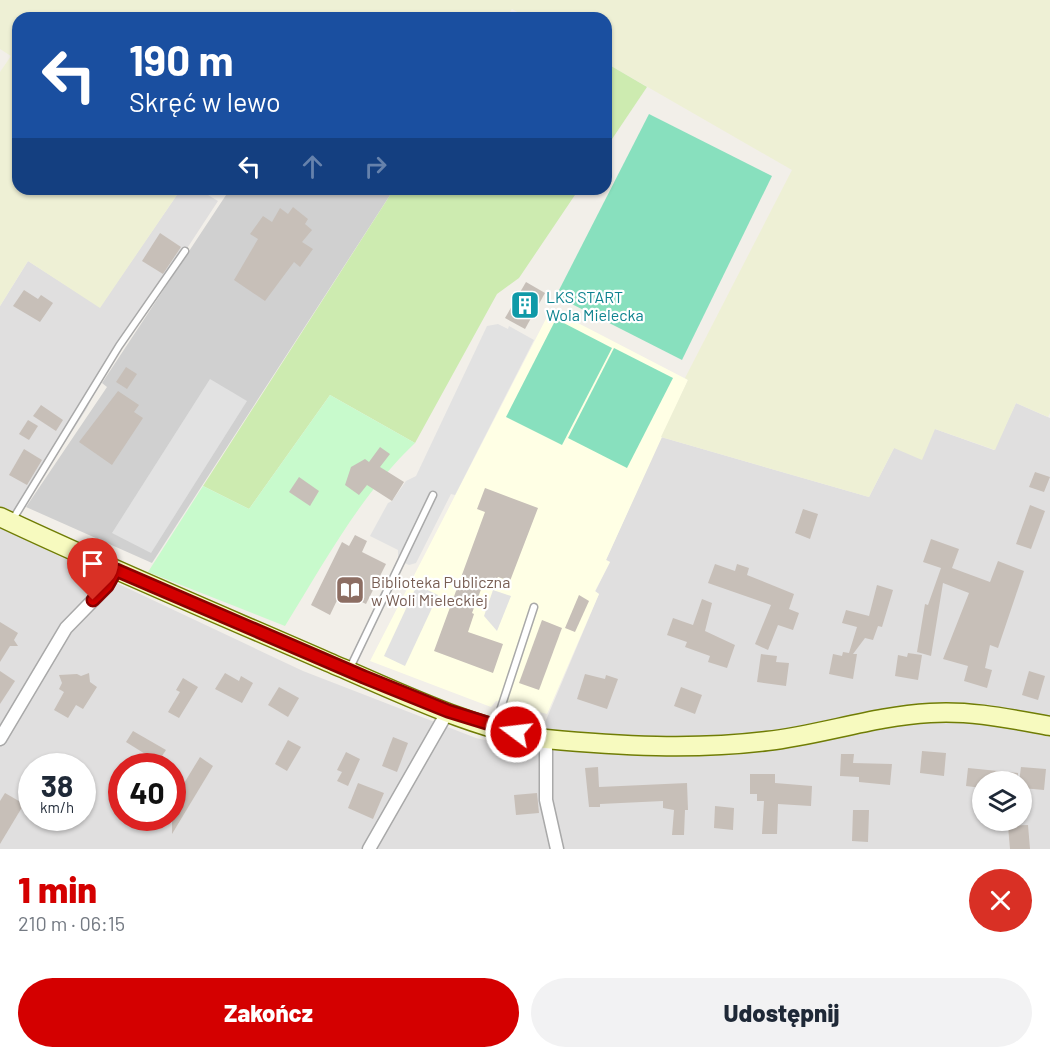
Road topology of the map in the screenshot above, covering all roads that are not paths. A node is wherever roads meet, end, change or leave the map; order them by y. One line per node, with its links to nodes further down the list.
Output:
1 (185, 251): 3 (lane)
2 (433, 495): 6 (lane)
3 (5, 520): 4 (street)
4 (116, 570): 6 (street); 10 (street)
5 (534, 607): 9 (lane)
6 (349, 671): 7 (street)
7 (448, 711): 9 (street); 12 (street)
8 (1050, 726): 11 (street)
9 (495, 727): 11 (street)
10 (0, 739)
11 (546, 739): 13 (street)
12 (369, 849)
13 (557, 849)

